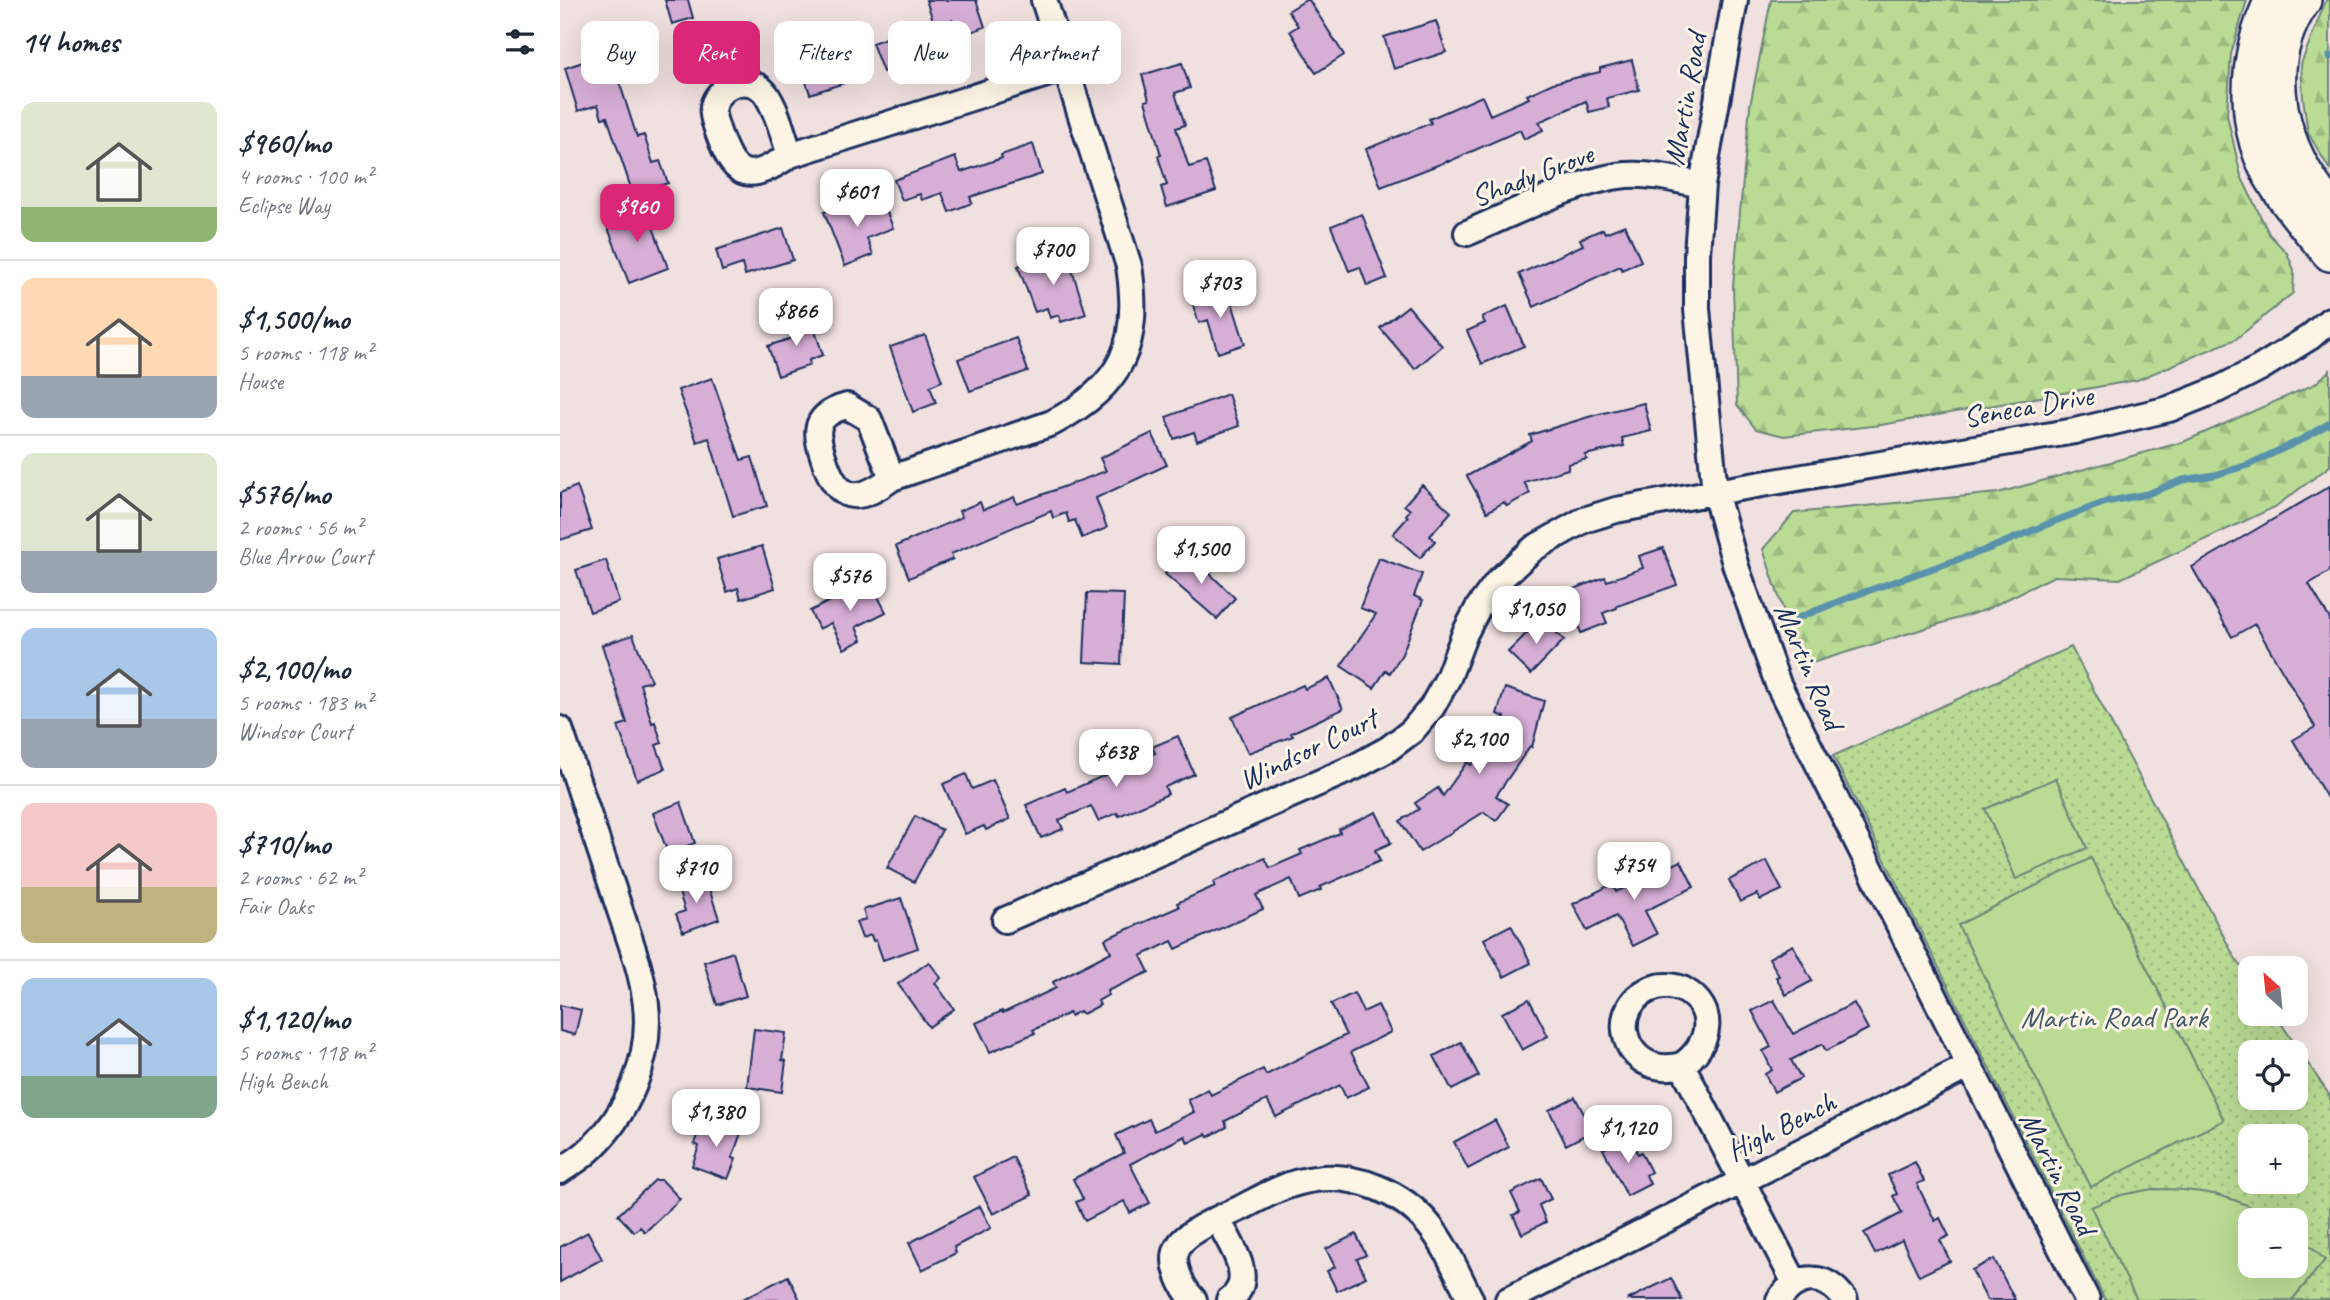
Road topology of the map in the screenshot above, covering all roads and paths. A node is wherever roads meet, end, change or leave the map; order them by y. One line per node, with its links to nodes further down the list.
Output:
1 (1044, 0): 5 (street)
2 (1735, 0): 9 (street, Martin Road)
3 (2273, 0): 12 (highway)
4 (2303, 0): 10 (highway)
5 (1051, 21)
6 (1015, 84): 8 (street)
7 (1071, 84): 14 (street)
8 (790, 155)
9 (1702, 185): 11 (street, Shady Grove); 15 (street, Martin Road)
10 (2330, 208)
11 (1467, 233)
12 (2330, 253)
13 (2330, 320): 15 (street, Seneca Drive)
14 (892, 478)
15 (1715, 492): 17 (street, Windsor Court); 19 (street, Martin Road)
16 (560, 730): 20 (street)
17 (1005, 920)
18 (1682, 1065): 21 (street)
19 (1969, 1066): 21 (street, High Bench); 29 (street, Martin Road)
20 (560, 1171)
21 (1743, 1181): 23 (street); 27 (street, High Bench)
22 (1218, 1220): 24 (street); 25 (street); 26 (street)
23 (1787, 1292): 28 (street)
24 (1194, 1300)
25 (1229, 1300)
26 (1471, 1300)
27 (1508, 1300)
28 (1845, 1300)
29 (2087, 1300)

